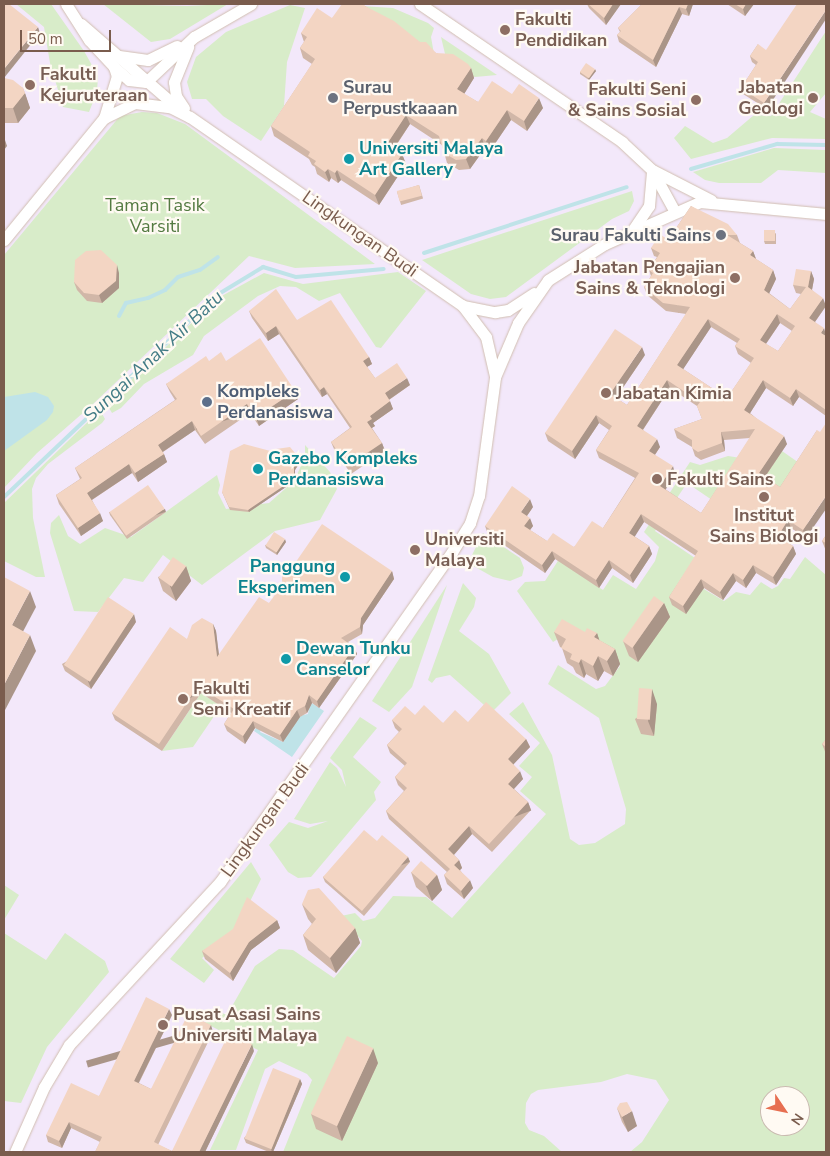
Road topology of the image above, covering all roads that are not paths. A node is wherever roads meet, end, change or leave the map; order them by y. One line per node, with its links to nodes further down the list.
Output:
1 (66, 4): 4 (street)
2 (251, 4): 5 (street)
3 (420, 4): 11 (street)
4 (81, 24): 6 (street, Lingkungan Budi); 7 (street)
5 (194, 37): 6 (street); 8 (street); 9 (street)
6 (116, 54): 8 (street, Lingkungan Budi)
7 (114, 67): 8 (street); 10 (street)
8 (146, 82): 9 (street, Lingkungan Budi)
9 (190, 117): 10 (street, Lingkungan Budi); 18 (street, Lingkungan Budi)
10 (104, 118): 16 (street, Lingkungan Budi)
11 (652, 170): 12 (street); 13 (street); 15 (street)
12 (717, 202): 13 (street); 14 (street)
13 (675, 212): 15 (street)
14 (826, 214)
15 (633, 230): 17 (street, Lingkungan Budi)
16 (4, 240)
17 (548, 280): 18 (street); 19 (street, Lingkungan Budi)
18 (462, 306): 19 (street, Lingkungan Budi)
19 (495, 377): 20 (street, Lingkungan Budi)
20 (15, 1152)

